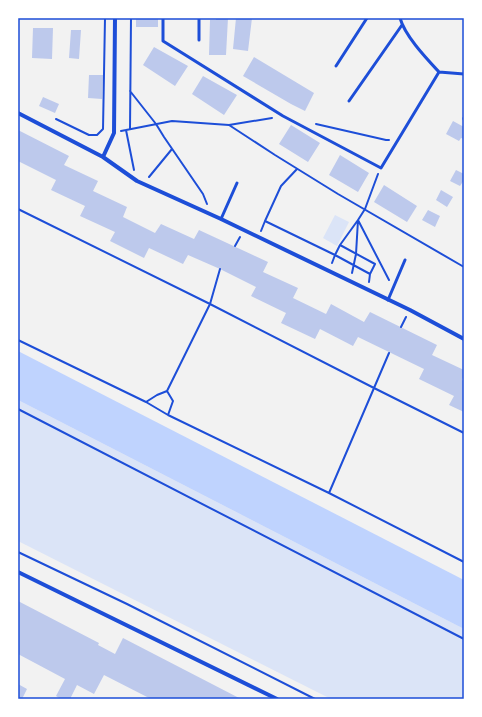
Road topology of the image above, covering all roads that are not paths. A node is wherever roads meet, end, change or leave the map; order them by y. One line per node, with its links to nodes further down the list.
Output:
1 (115, 18): 13 (street)
2 (163, 18): 9 (lane)
3 (199, 18): 7 (lane)
4 (367, 18): 8 (lane)
5 (400, 18): 6 (lane)
6 (402, 25): 9 (lane); 11 (lane)
7 (199, 40)
8 (336, 66)
9 (439, 72): 10 (lane)
10 (464, 74)
11 (349, 101)
12 (18, 113): 13 (street)
13 (103, 157): 15 (street)
14 (237, 184): 15 (lane)
15 (222, 219): 17 (street)
16 (405, 260): 17 (lane)
17 (388, 300): 18 (street)
18 (464, 339)
19 (18, 572): 20 (street)
20 (277, 699)

